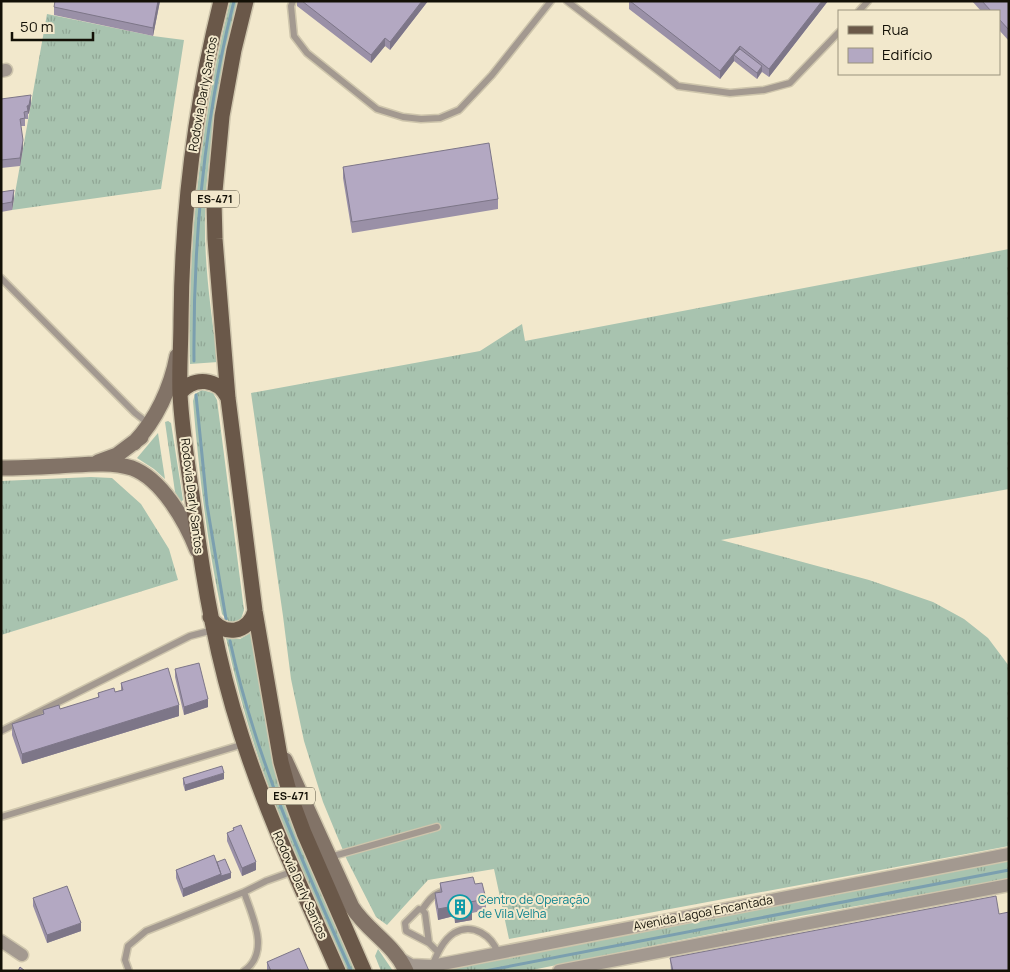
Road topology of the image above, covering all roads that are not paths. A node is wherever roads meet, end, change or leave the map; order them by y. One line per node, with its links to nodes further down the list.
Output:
1 (221, 1): 8 (main road, Rodovia Darly Santos / ES-471)
2 (246, 1): 10 (main road, Rodovia Darly Santos / ES-471)
3 (293, 1): 4 (lane)
4 (551, 1)
5 (567, 1): 6 (lane)
6 (838, 33)
7 (1, 278): 11 (lane)
8 (181, 330): 9 (main road, Rodovia Darly Santos / ES-471); 11 (main road)
9 (180, 393): 10 (main road); 11 (main road); 14 (main road, Rodovia Darly Santos / ES-471)
10 (228, 398): 15 (main road, Rodovia Darly Santos / ES-471)
11 (151, 426): 12 (main road)
12 (88, 464): 13 (main road); 14 (main road)
13 (1, 468)
14 (200, 557): 16 (main road, Rodovia Darly Santos / ES-471)
15 (255, 611): 16 (main road); 19 (main road, Rodovia Darly Santos / ES-471)
16 (211, 623): 17 (lane); 18 (main road, Rodovia Darly Santos / ES-471)
17 (1, 731)
18 (244, 744): 20 (lane); 24 (main road, Rodovia Darly Santos / ES-471)
19 (278, 744): 23 (main road); 39 (main road, Rodovia Darly Santos / ES-471)
20 (1, 816)
21 (437, 827): 23 (lane)
22 (1009, 854): 32 (street, Avenida Lagoa Encantada)
23 (329, 857): 34 (main road)
24 (294, 871): 27 (lane); 38 (main road, Rodovia Darly Santos / ES-471)
25 (1009, 886): 40 (street)
26 (453, 888): 28 (lane)
27 (244, 892): 36 (lane); 37 (lane)
28 (422, 910): 30 (lane); 30 (lane)
29 (1, 941): 33 (street)
30 (429, 943): 31 (lane)
31 (438, 952): 32 (lane); 35 (lane)
32 (498, 953): 35 (street, Avenida Lagoa Encantada)
33 (22, 955)
34 (403, 964): 35 (street, Avenida Lagoa Encantada)
35 (432, 966)
36 (129, 971)
37 (244, 971)
38 (338, 971)
39 (364, 971)
40 (560, 971)

